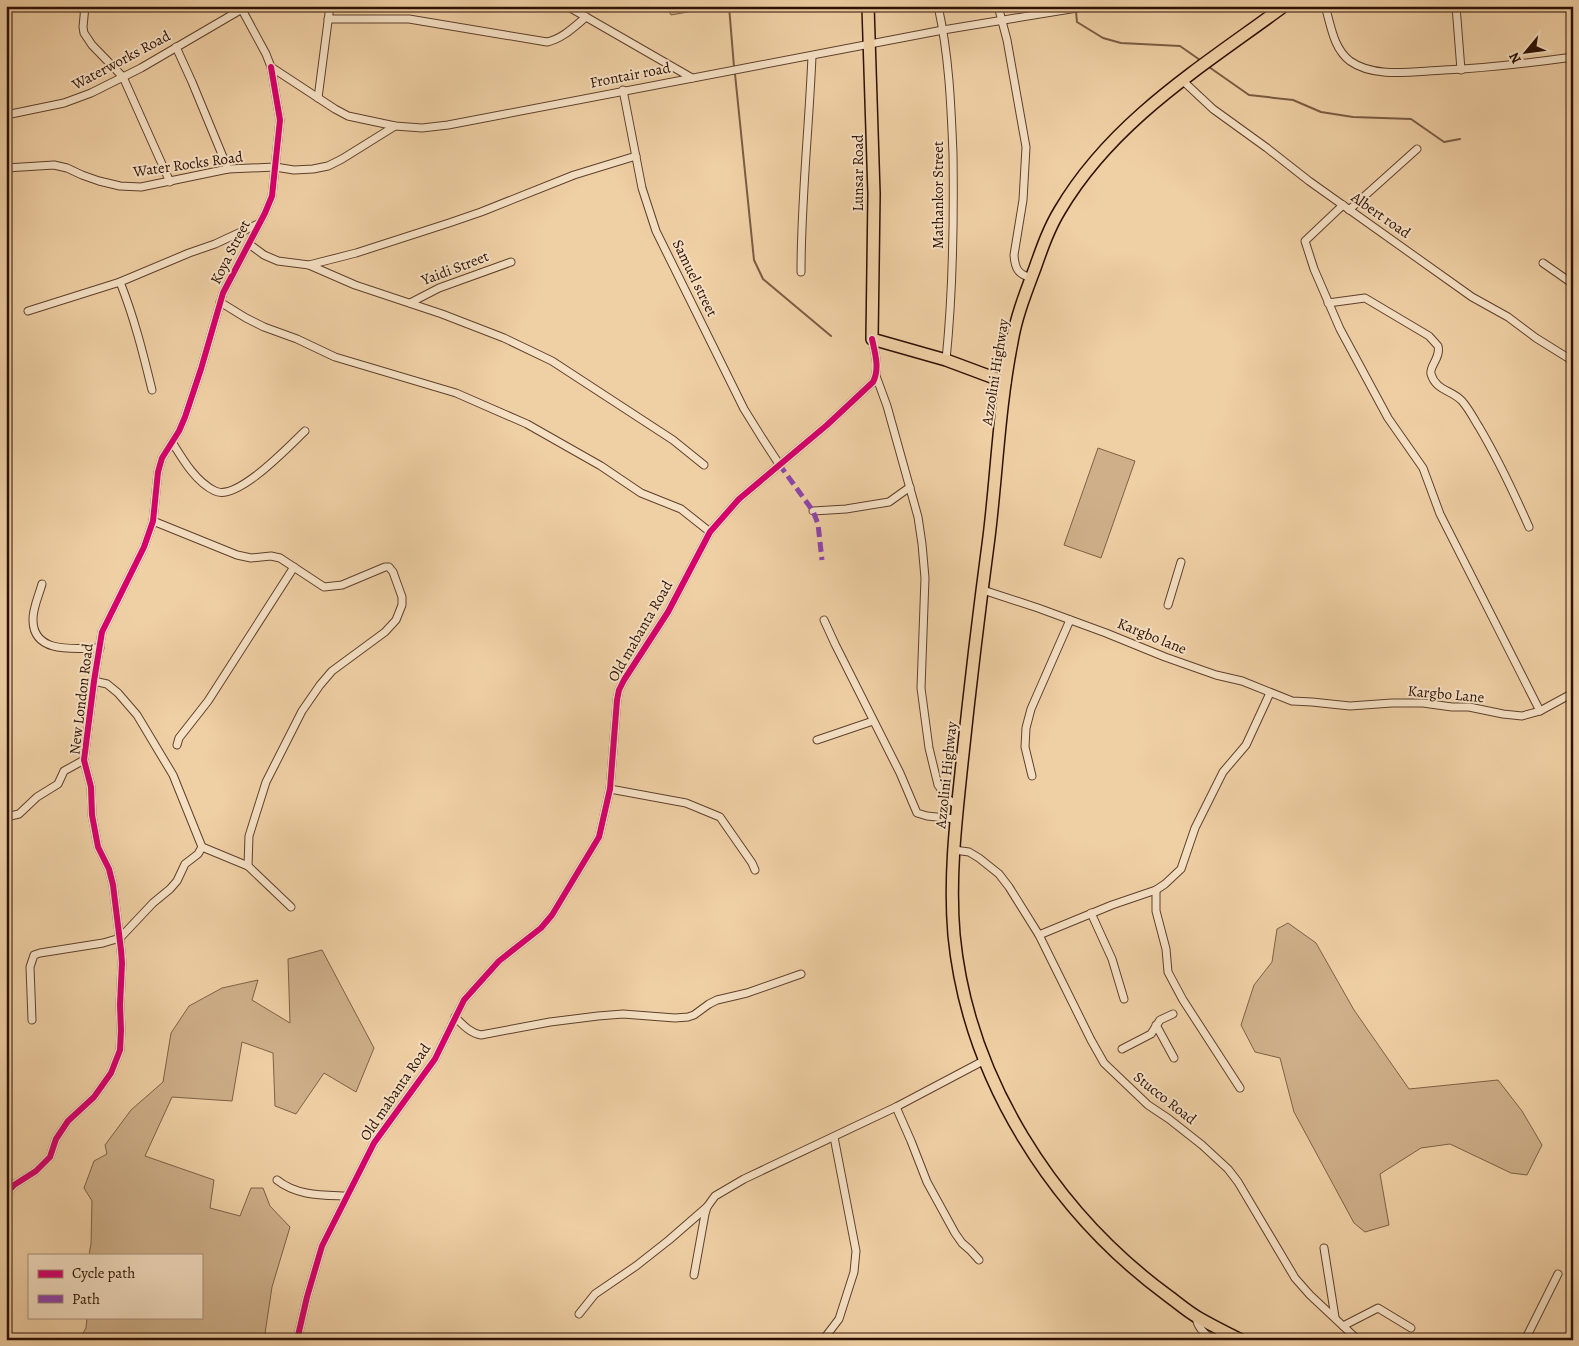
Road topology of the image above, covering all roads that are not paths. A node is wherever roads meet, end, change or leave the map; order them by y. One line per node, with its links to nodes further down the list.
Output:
1 (72, 6): 11 (street)
2 (330, 6): 14 (street)
3 (567, 6): 13 (street)
4 (868, 6): 17 (main road, Lunsar Road)
5 (938, 6): 16 (street)
6 (998, 6): 15 (street)
7 (1089, 6): 15 (street, Frontair road)
8 (1284, 6): 25 (main road, Azzolini Highway)
9 (1325, 6): 22 (street)
10 (1456, 6): 22 (street)
11 (85, 8): 23 (street)
12 (241, 8): 18 (street, Waterworks Road); 21 (street, Koya Street)
13 (586, 18): 14 (street); 24 (street)
14 (328, 19): 27 (street)
15 (1002, 21): 16 (street, Frontair road); 44 (street)
16 (944, 30): 17 (street, Frontair road); 52 (street, Mathankor Street)
17 (870, 45): 19 (street, Frontair road); 51 (main road, Lunsar Road)
18 (176, 47): 23 (street, Waterworks Road); 34 (street)
19 (812, 56): 24 (street, Frontair road); 43 (street)
20 (1573, 57): 22 (street)
21 (271, 67): 27 (street, Frontair road); 32 (street, Koya Street)
22 (1461, 70)
23 (123, 77): 28 (street, Waterworks Road); 35 (street)
24 (692, 78): 26 (street, Frontair road)
25 (1182, 80): 36 (street, Albert road); 44 (main road, Azzolini Highway)
26 (622, 90): 29 (street, Frontair road); 31 (street, Samuel street)
27 (318, 98): 29 (street, Frontair road)
28 (6, 115)
29 (395, 126): 32 (street, Water Rocks Road)
30 (1417, 149): 37 (street)
31 (636, 156): 42 (street); 59 (street, Samuel street)
32 (275, 167): 34 (street, Water Rocks Road); 38 (street, Koya Street)
33 (6, 168): 35 (street, Water Rocks Road)
34 (228, 170): 35 (street, Water Rocks Road)
35 (170, 182)
36 (1343, 205): 37 (street, Albert road); 49 (street)
37 (1349, 210): 53 (street, Albert road)
38 (259, 223): 39 (street, Koya Street); 45 (street)
39 (249, 244): 42 (street); 47 (street, Koya Street)
40 (511, 262): 48 (street, Yaidi Street)
41 (1543, 263): 46 (street)
42 (309, 265): 48 (street)
43 (801, 272)
44 (1031, 278): 55 (main road, Azzolini Highway)
45 (120, 282): 50 (street); 56 (street)
46 (1573, 284)
47 (220, 302): 58 (street, Koya Street); 65 (street)
48 (410, 303): 60 (street)
49 (1328, 303): 64 (street); 78 (street)
50 (28, 311)
51 (872, 339): 52 (main road); 54 (street)
52 (946, 360): 55 (main road)
53 (1573, 361)
54 (876, 376): 59 (street, Old mabanta Road); 61 (street)
55 (1005, 382): 69 (main road, Azzolini Highway)
56 (152, 390)
57 (305, 431): 58 (street)
58 (172, 442): 63 (street, New London Road)
59 (780, 464): 65 (street, Old mabanta Road)
60 (704, 465)
61 (910, 487): 62 (street); 85 (street)
62 (813, 511)
63 (154, 521): 67 (street); 73 (street, New London Road)
64 (1529, 528)
65 (710, 532): 84 (street, Old mabanta Road)
66 (1181, 562): 70 (street)
67 (294, 567): 81 (street); 90 (street)
68 (42, 584): 73 (street)
69 (983, 590): 72 (street, Kargbo lane); 85 (main road, Azzolini Highway)
70 (1168, 605)
71 (824, 620): 79 (street)
72 (1070, 620): 75 (street, Kargbo lane); 83 (street)
73 (100, 648): 74 (street, New London Road)
74 (94, 681): 82 (street, New London Road); 88 (street)
75 (1270, 693): 77 (street, Kargbo lane); 92 (street)
76 (1573, 693): 78 (street, Kargbo Lane)
77 (1312, 702): 78 (street, Kargbo Lane)
78 (1540, 711)
79 (873, 721): 80 (street); 87 (street)
80 (817, 740)
81 (177, 746)
82 (84, 760): 86 (street); 96 (street, New London Road)
83 (1032, 776)
84 (610, 788): 91 (street); 100 (street, Old mabanta Road)
85 (958, 806): 87 (main road, Azzolini Highway)
86 (6, 817)
87 (956, 819): 89 (main road, Azzolini Highway)
88 (202, 848): 90 (street); 96 (street)
89 (954, 850): 95 (street, Stucco Road); 105 (main road, Azzolini Highway)
90 (248, 866): 93 (street)
91 (755, 870)
92 (1156, 890): 94 (street); 106 (street)
93 (291, 907)
94 (1091, 913): 95 (street); 98 (street)
95 (1038, 935): 121 (street, Stucco Road)
96 (120, 938): 101 (street); 111 (street, New London Road)
97 (801, 974): 100 (street)
98 (1124, 999)
99 (1173, 1014): 102 (street)
100 (455, 1017): 113 (street, Old mabanta Road)
101 (32, 1020)
102 (1156, 1025): 103 (street); 104 (street)
103 (1122, 1049)
104 (1174, 1058)
105 (985, 1060): 107 (street); 120 (main road, Azzolini Highway)
106 (1240, 1088)
107 (896, 1107): 108 (street); 116 (street)
108 (834, 1137): 114 (street); 125 (street)
109 (277, 1180): 113 (street)
110 (6, 1181): 111 (street)
111 (14, 1185): 112 (street, New London Road)
112 (6, 1194)
113 (346, 1196): 124 (street, Old mabanta Road)
114 (707, 1207): 118 (street); 119 (street)
115 (1324, 1248): 121 (street)
116 (979, 1260)
117 (1558, 1274): 129 (street)
118 (694, 1275)
119 (579, 1314)
120 (1196, 1317): 126 (street); 127 (main road, Azzolini Highway)
121 (1335, 1317): 122 (street, Stucco Road)
122 (1344, 1326): 123 (street); 128 (street, Stucco Road)
123 (1411, 1328)
124 (298, 1339)
125 (823, 1340)
126 (1212, 1340)
127 (1241, 1340)
128 (1358, 1340)
129 (1525, 1340)

